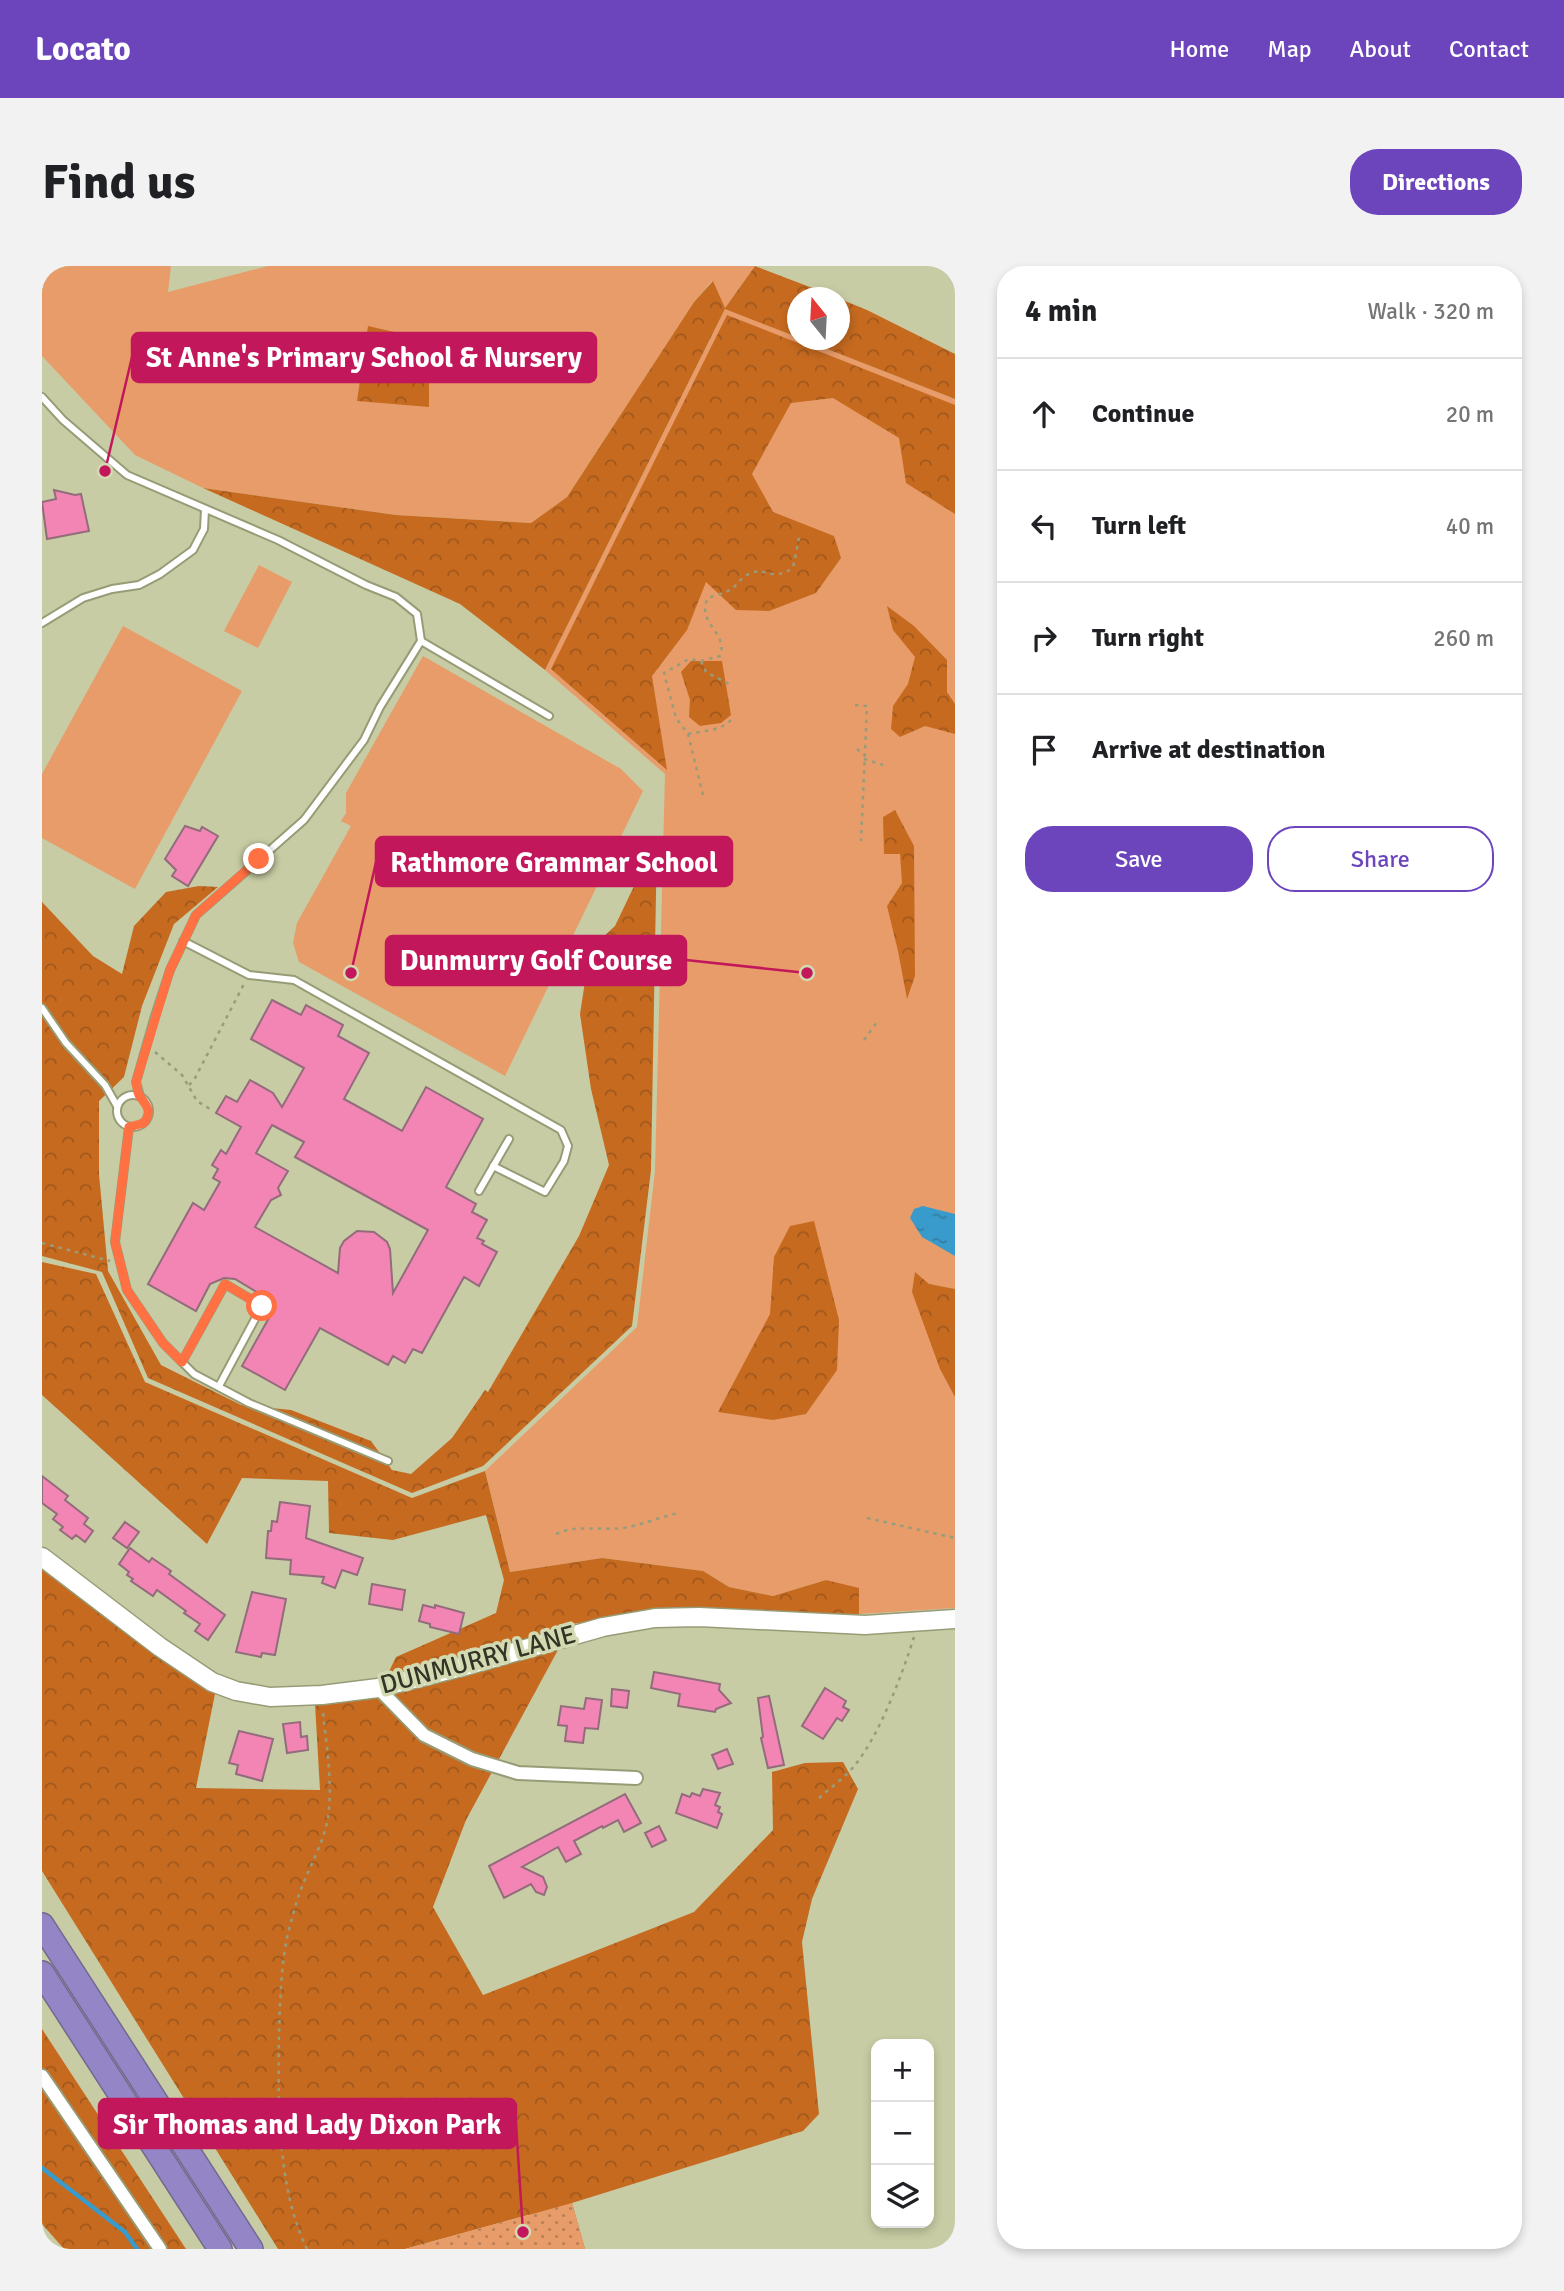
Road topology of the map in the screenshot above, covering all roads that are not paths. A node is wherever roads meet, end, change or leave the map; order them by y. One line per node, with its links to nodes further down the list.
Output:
1 (42, 397): 2 (lane)
2 (205, 509): 3 (lane); 4 (lane)
3 (42, 623)
4 (421, 641): 5 (lane); 6 (lane)
5 (549, 716)
6 (184, 941): 8 (lane); 14 (lane)
7 (42, 1008): 9 (lane)
8 (140, 1096): 9 (lane); 10 (lane)
9 (117, 1106): 10 (lane)
10 (129, 1127): 16 (lane)
11 (509, 1139): 12 (lane)
12 (493, 1166): 13 (lane); 14 (lane)
13 (479, 1191)
14 (545, 1192): 15 (lane)
15 (540, 1199)
16 (182, 1362): 17 (lane); 17 (lane)
17 (219, 1386): 18 (lane)
18 (388, 1461)
19 (42, 1557): 21 (street, DUNMURRY LANE)
20 (955, 1619): 21 (street, DUNMURRY LANE)
21 (378, 1688): 22 (street)
22 (636, 1778)
23 (42, 1925): 28 (highway)
24 (42, 1973): 27 (highway)
25 (42, 2076): 26 (street)
26 (160, 2249)
27 (220, 2249)
28 (251, 2249)

